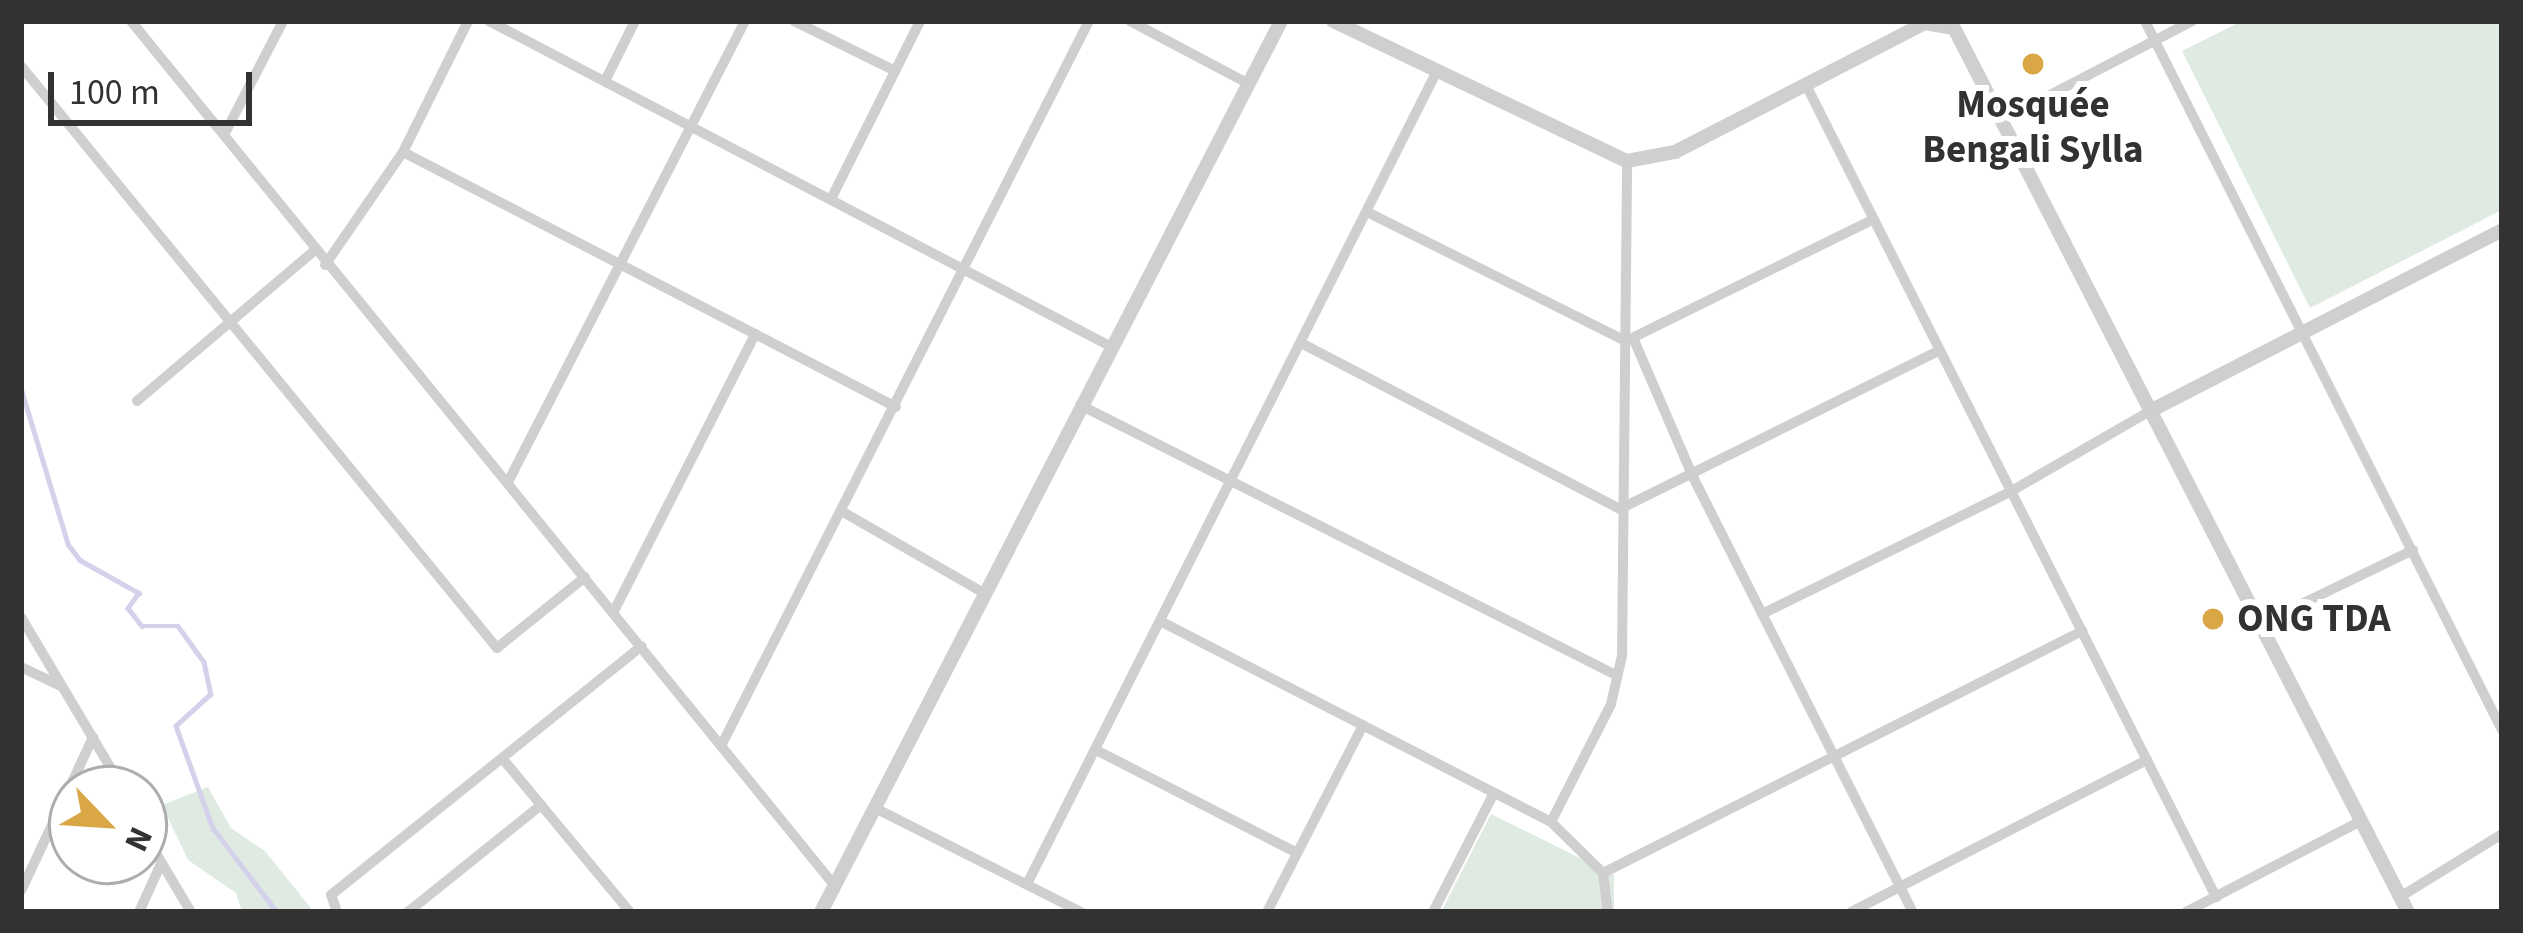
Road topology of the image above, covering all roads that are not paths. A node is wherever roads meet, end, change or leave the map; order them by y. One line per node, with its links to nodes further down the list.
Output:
1 (131, 21): 25 (street)
2 (283, 21): 25 (street)
3 (468, 21): 26 (street)
4 (489, 21): 20 (street)
5 (635, 21): 20 (street)
6 (745, 21): 24 (street)
7 (794, 21): 18 (street)
8 (920, 21): 18 (street)
9 (1089, 21): 35 (street)
10 (1130, 21): 21 (street)
11 (1281, 21): 21 (street)
12 (1333, 21): 19 (street)
13 (2145, 21): 16 (street)
14 (2192, 21): 16 (street)
15 (1952, 24): 22 (street); 23 (street)
16 (2154, 40): 23 (street); 37 (street)
17 (21, 66): 36 (street)
18 (895, 70): 28 (street)
19 (1436, 73): 27 (street); 29 (street)
20 (605, 81): 24 (street)
21 (1249, 84): 41 (street)
22 (1806, 85): 27 (street); 30 (street)
23 (2006, 118): 46 (street)
24 (691, 127): 28 (street); 33 (street)
25 (224, 135): 32 (street)
26 (403, 152): 33 (street); 34 (street)
27 (1627, 161): 39 (street)
28 (831, 199): 35 (street)
29 (1367, 212): 39 (street); 40 (street)
30 (1874, 219): 39 (street); 42 (street)
31 (2502, 230): 37 (street)
32 (314, 252): 34 (street); 36 (street)
33 (619, 264): 38 (street); 48 (street)
34 (325, 265): 48 (street)
35 (964, 269): 41 (street); 45 (street)
36 (231, 324): 43 (street); 54 (street)
37 (2301, 332): 46 (street); 53 (street)
38 (755, 334): 45 (street); 56 (street)
39 (1630, 341): 47 (street); 51 (street)
40 (1301, 343): 49 (street); 51 (street)
41 (1110, 346): 44 (street)
42 (1940, 350): 47 (street); 50 (street)
43 (137, 401)
44 (1080, 405): 49 (street); 55 (street)
45 (896, 407): 52 (street)
46 (2152, 410): 50 (street); 60 (street)
47 (1693, 477): 51 (street); 57 (street)
48 (508, 482): 54 (street)
49 (1228, 484): 59 (street); 64 (street)
50 (2008, 493): 57 (street); 61 (street)
51 (1621, 509): 64 (street)
52 (843, 512): 55 (street); 69 (street)
53 (2414, 550): 60 (street); 67 (street)
54 (585, 577): 56 (street)
55 (982, 592): 77 (street)
56 (614, 611): 62 (street)
57 (1762, 614): 72 (street)
58 (21, 617): 65 (street)
59 (1162, 622): 66 (street); 70 (street)
60 (2260, 624): 78 (street)
61 (2082, 631): 72 (street); 73 (street)
62 (642, 646): 69 (street); 71 (street)
63 (21, 667): 65 (street)
64 (1618, 676): 79 (street)
65 (63, 687): 68 (street)
66 (1363, 725): 75 (street); 81 (street)
67 (2502, 730)
68 (93, 737): 74 (street); 87 (street)
69 (722, 744): 85 (street)
70 (1096, 749): 81 (street); 84 (street)
71 (502, 758): 76 (street); 91 (street)
72 (1835, 758): 82 (street); 86 (street)
73 (2147, 760): 86 (street); 88 (street)
74 (109, 765)
75 (1494, 793): 79 (street); 97 (street)
76 (541, 805): 92 (street); 93 (street)
77 (875, 808): 84 (street); 85 (street)
78 (2359, 822): 88 (street); 89 (street)
79 (1551, 823): 82 (street)
80 (2502, 834): 89 (street)
81 (1297, 853): 96 (street)
82 (1603, 873): 98 (street)
83 (168, 878): 90 (street)
84 (1027, 884): 95 (street)
85 (835, 886): 94 (street)
86 (1900, 886): 99 (street); 100 (street)
87 (21, 891)
88 (2216, 897): 101 (street)
89 (2404, 905)
90 (191, 912)
91 (337, 912)
92 (409, 912)
93 (630, 912)
94 (821, 912)
95 (1081, 912)
96 (1267, 912)
97 (1433, 912)
98 (1608, 912)
99 (1851, 912)
100 (1913, 912)
101 (2186, 912)

